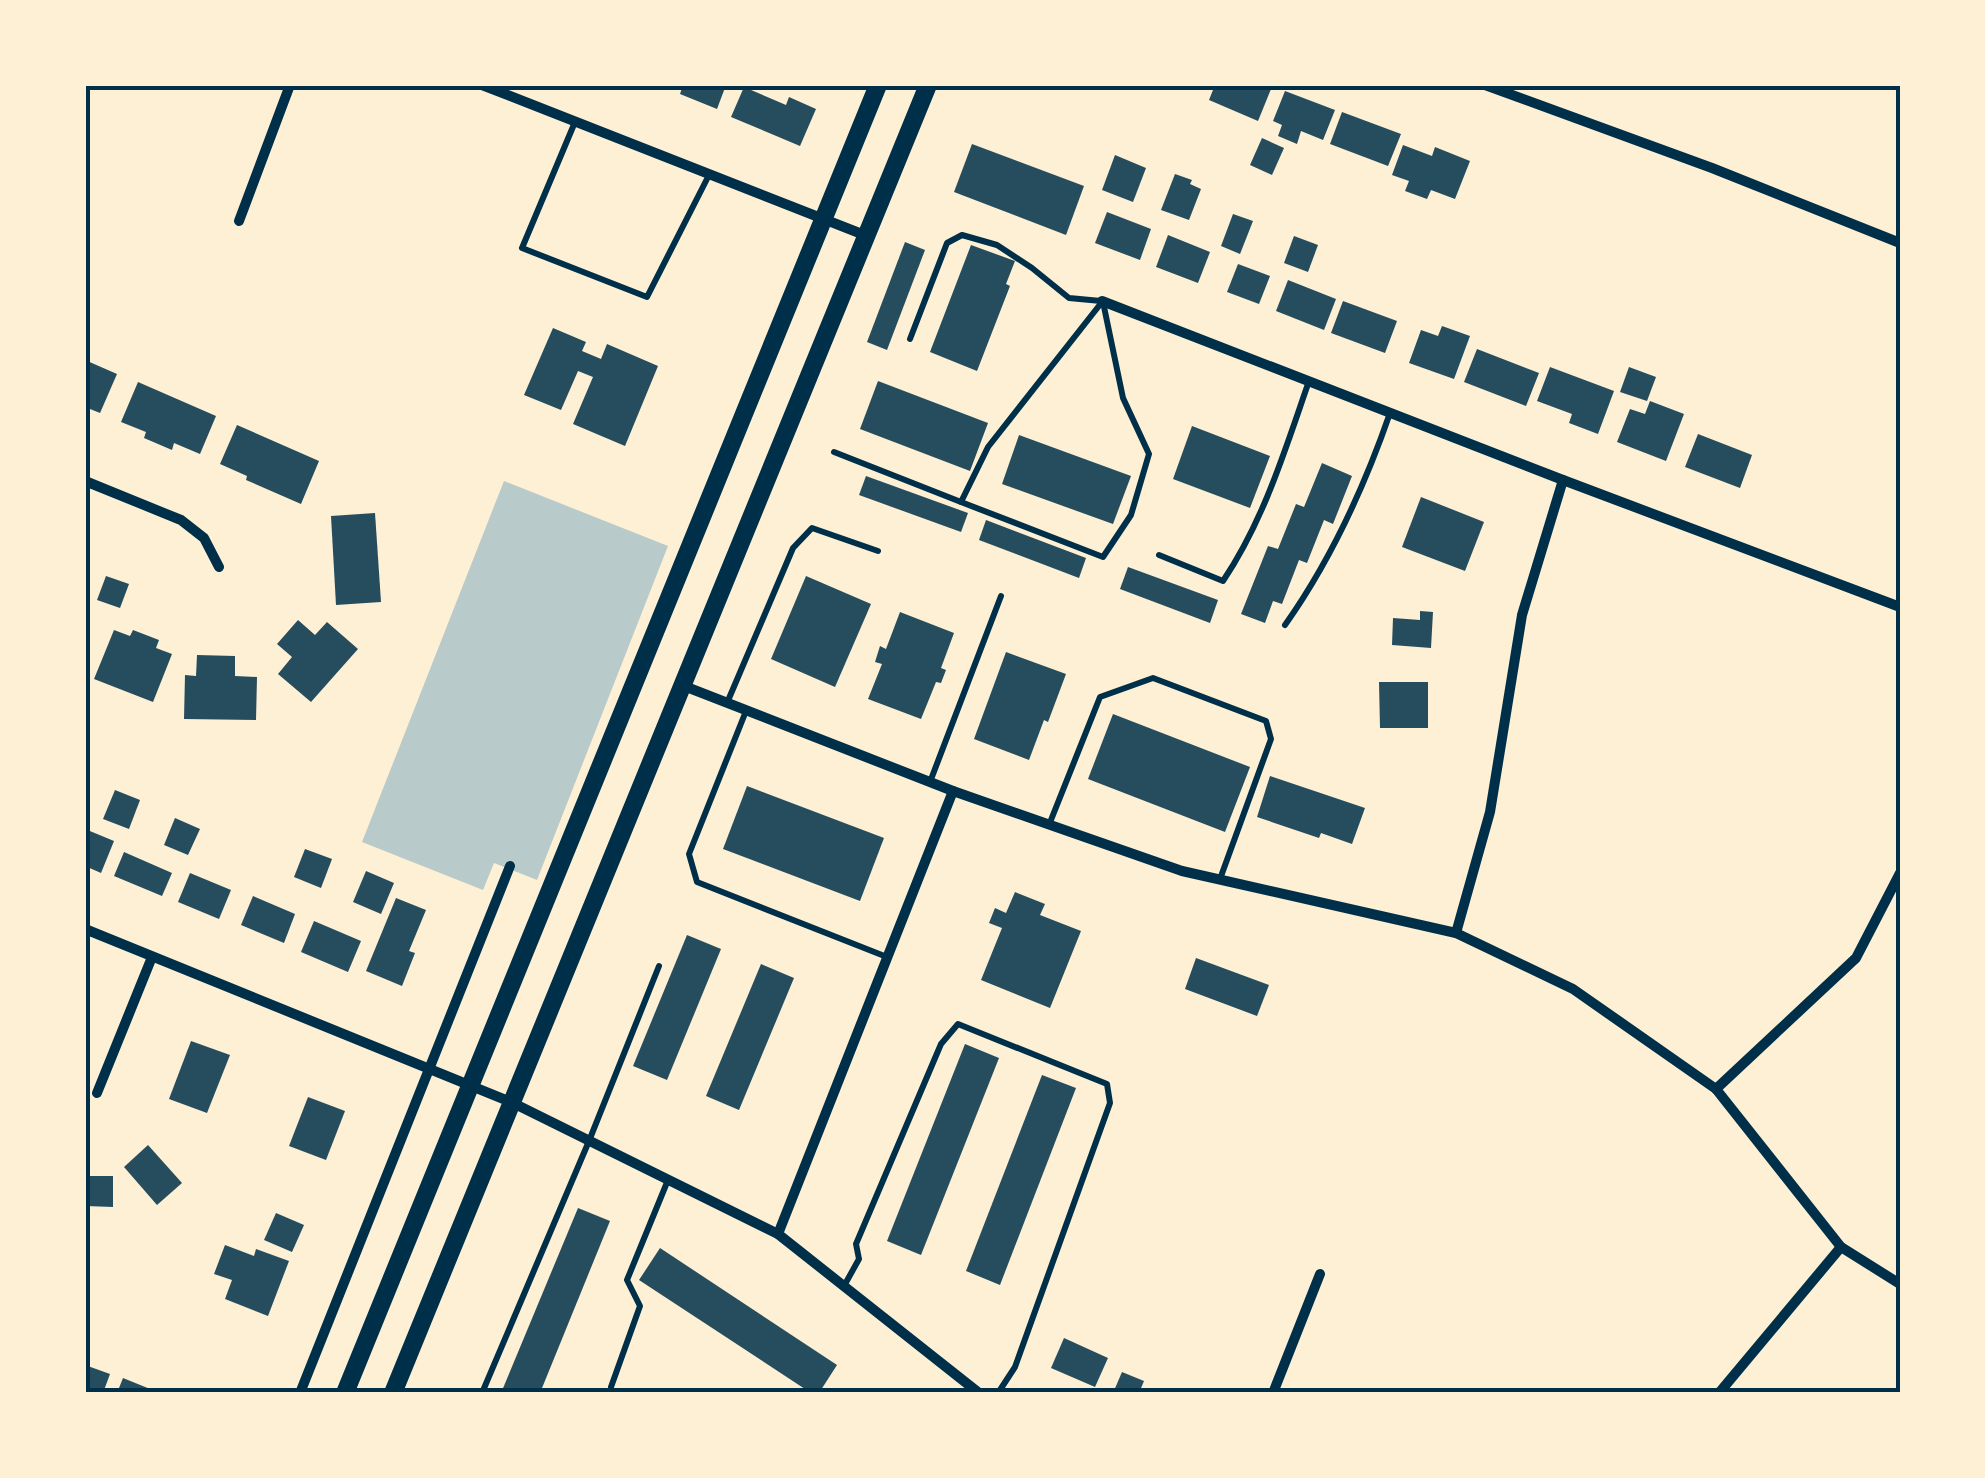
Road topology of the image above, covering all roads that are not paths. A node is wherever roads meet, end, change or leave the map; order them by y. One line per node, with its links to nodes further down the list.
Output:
1 (290, 85): 9 (street)
2 (482, 85): 6 (street)
3 (878, 85): 8 (main road)
4 (928, 85): 10 (main road)
5 (1485, 85): 11 (street)
6 (575, 121): 7 (street); 7 (lane)
7 (710, 174): 8 (street)
8 (824, 218): 10 (street); 41 (main road)
9 (239, 222)
10 (867, 236): 26 (main road)
11 (1900, 243)
12 (1102, 301): 13 (lane); 14 (street); 19 (lane); 19 (lane)
13 (910, 338)
14 (1309, 381): 15 (street); 21 (lane)
15 (1390, 413): 17 (street); 25 (lane)
16 (834, 452): 19 (lane)
17 (1563, 480): 24 (street); 36 (street)
18 (85, 481): 22 (street)
19 (961, 502)
20 (878, 551): 27 (lane)
21 (1159, 556)
22 (219, 567)
23 (1002, 596): 29 (lane)
24 (1900, 607)
25 (1284, 625)
26 (684, 686): 27 (street); 44 (main road)
27 (727, 702): 28 (street)
28 (747, 710): 29 (street); 38 (lane)
29 (930, 782): 30 (street)
30 (954, 791): 31 (street); 38 (street)
31 (1049, 824): 34 (street); 34 (lane)
32 (510, 866): 40 (street)
33 (1900, 872): 42 (street)
34 (1219, 880): 36 (street)
35 (85, 929): 37 (street)
36 (1456, 933): 42 (street)
37 (152, 957): 40 (street); 43 (street)
38 (888, 957): 47 (street)
39 (659, 966): 45 (lane)
40 (429, 1070): 41 (street); 53 (street)
41 (470, 1086): 44 (street); 54 (main road)
42 (1716, 1089): 48 (street)
43 (97, 1093)
44 (510, 1102): 45 (street); 55 (main road)
45 (588, 1141): 46 (street); 56 (lane)
46 (668, 1180): 47 (street); 52 (lane)
47 (778, 1234): 51 (street)
48 (1842, 1247): 50 (street); 60 (street)
49 (1320, 1274): 59 (street)
50 (1900, 1284)
51 (844, 1286): 57 (street); 58 (lane)
52 (611, 1387)
53 (300, 1393)
54 (345, 1393)
55 (394, 1393)
56 (482, 1393)
57 (979, 1393)
58 (998, 1393)
59 (1273, 1393)
60 (1719, 1393)

